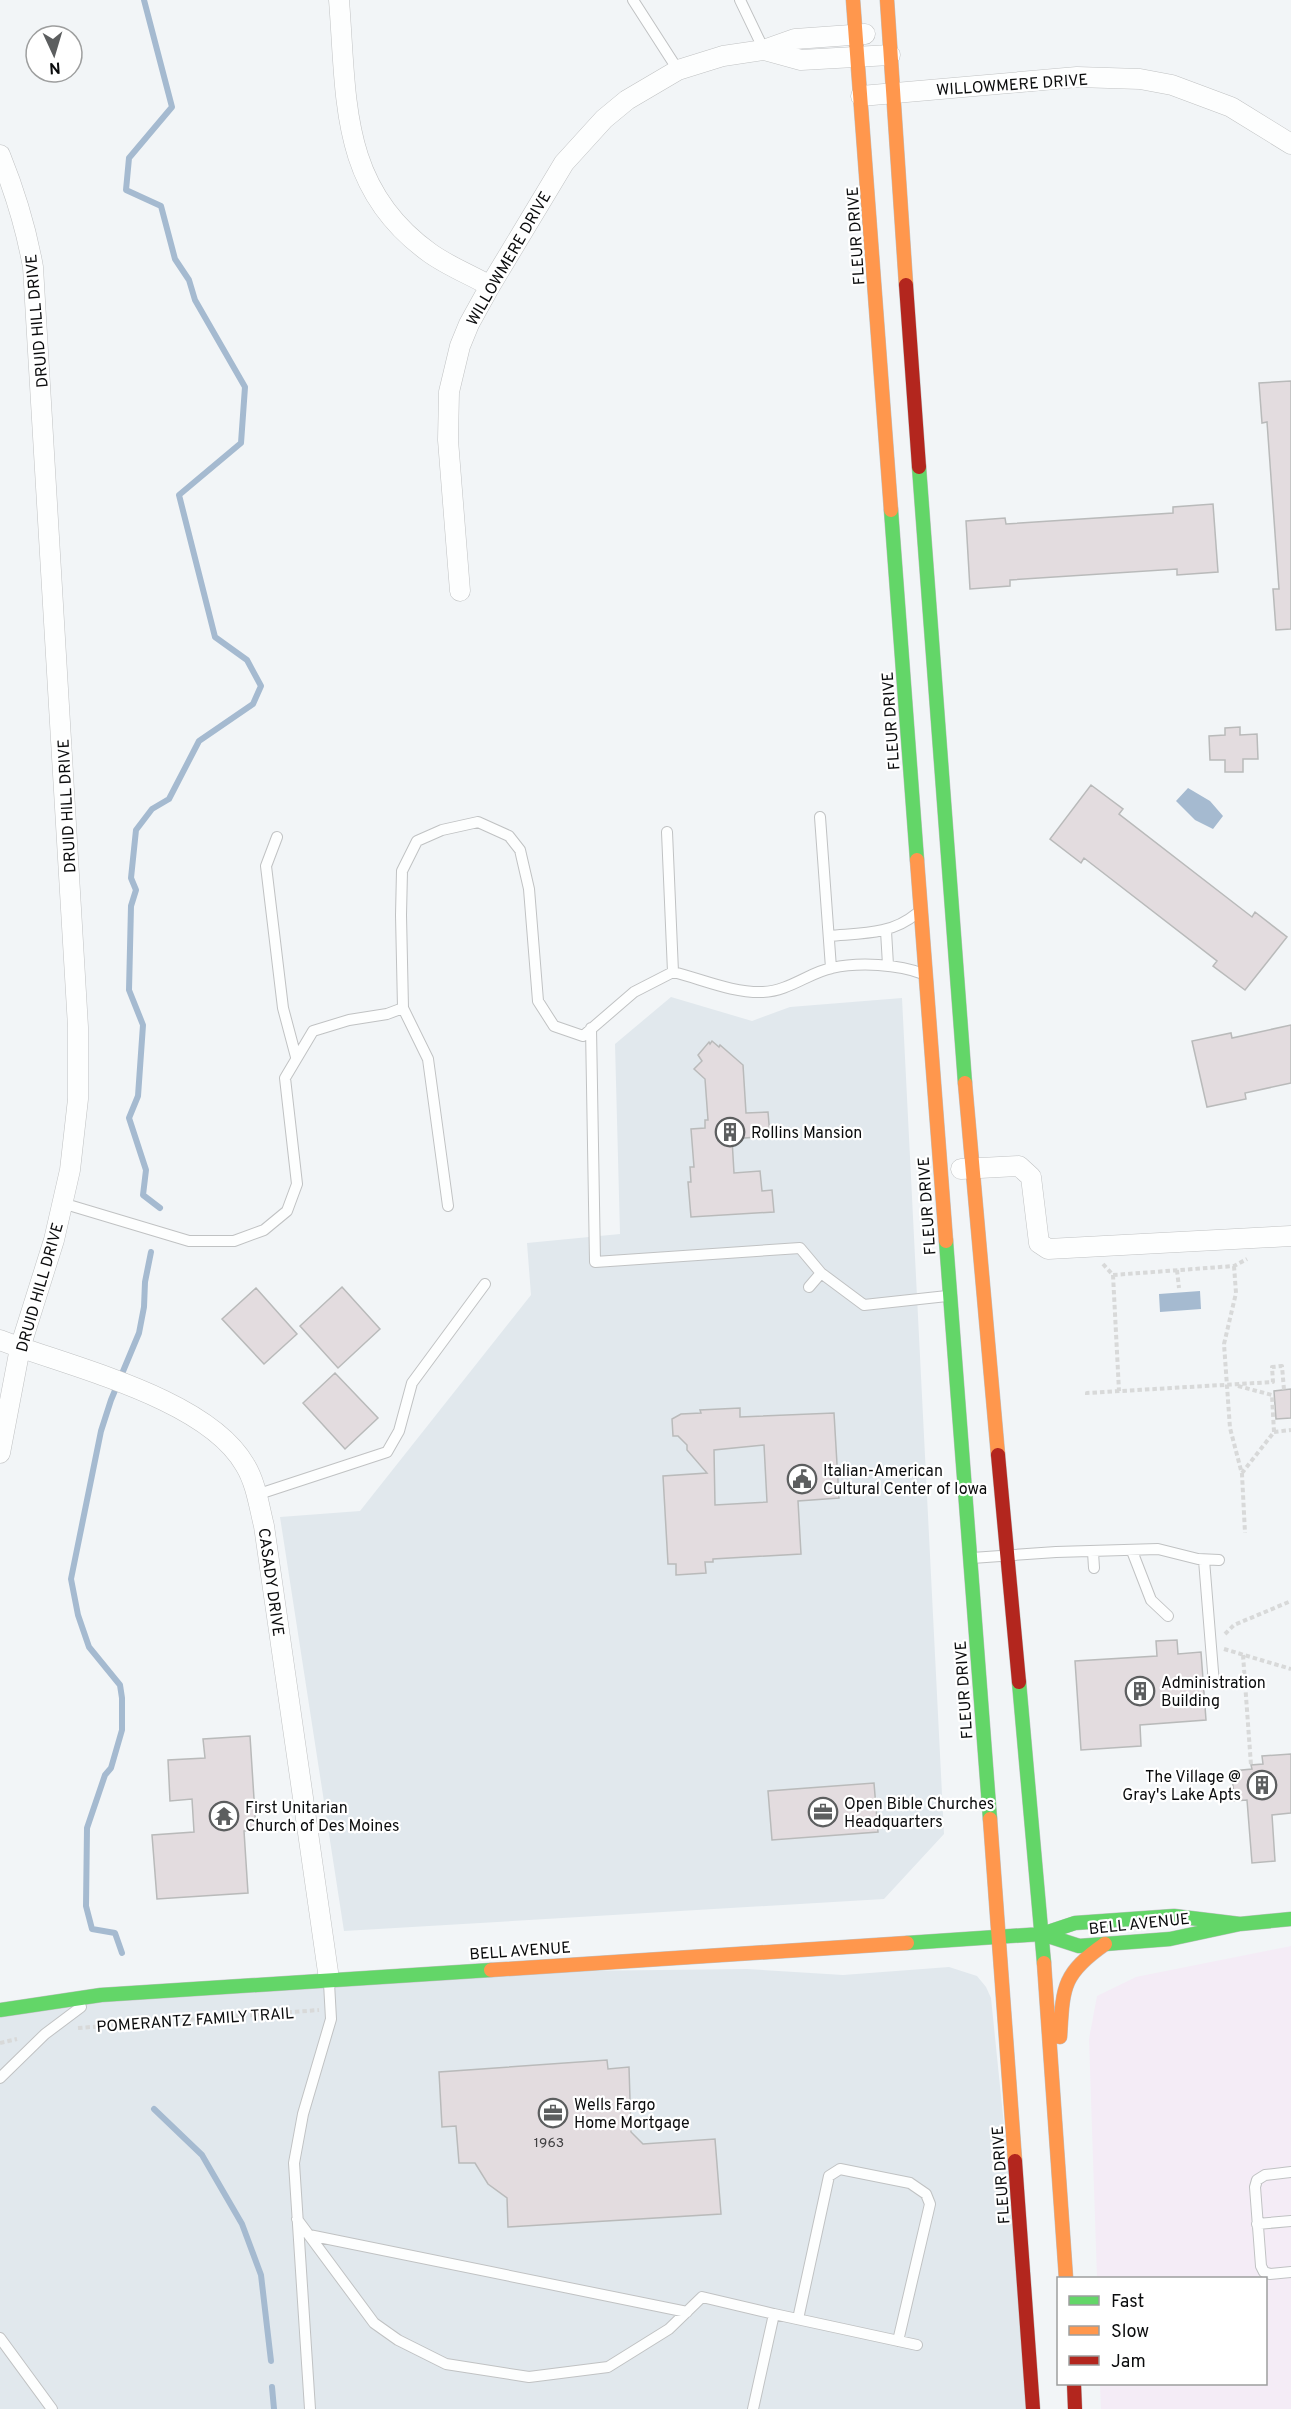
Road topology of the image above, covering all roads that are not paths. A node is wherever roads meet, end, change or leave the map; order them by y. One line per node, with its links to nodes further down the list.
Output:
1 (339, 0): 16 (street)
2 (633, 0): 11 (lane)
3 (740, 0): 8 (lane)
4 (853, 0): 7 (main road, FLEUR DRIVE)
5 (886, 0): 6 (main road, FLEUR DRIVE)
6 (889, 33): 7 (street, WILLOWMERE DRIVE); 9 (main road, FLEUR DRIVE)
7 (856, 34): 8 (street, WILLOWMERE DRIVE); 10 (main road, FLEUR DRIVE)
8 (764, 50): 10 (street, WILLOWMERE DRIVE); 11 (street, WILLOWMERE DRIVE)
9 (890, 55): 10 (street, WILLOWMERE DRIVE); 12 (main road, FLEUR DRIVE)
10 (858, 58): 13 (main road, FLEUR DRIVE)
11 (678, 70): 16 (street, WILLOWMERE DRIVE)
12 (892, 93): 13 (street, WILLOWMERE DRIVE); 14 (street, WILLOWMERE DRIVE); 31 (main road, FLEUR DRIVE)
13 (861, 96): 21 (main road, FLEUR DRIVE)
14 (1291, 144)
15 (0, 155): 33 (street, DRUID HILL DRIVE)
16 (490, 286): 17 (street, WILLOWMERE DRIVE)
17 (460, 591)
18 (820, 817): 23 (lane)
19 (667, 832): 26 (lane)
20 (277, 837): 30 (lane)
21 (921, 910): 22 (lane); 27 (main road, FLEUR DRIVE)
22 (886, 931): 23 (lane); 24 (lane)
23 (829, 936): 25 (lane)
24 (888, 965): 25 (lane); 27 (lane)
25 (831, 968): 26 (lane)
26 (674, 972): 29 (lane)
27 (926, 975): 32 (main road, FLEUR DRIVE)
28 (404, 1008): 29 (lane); 30 (lane); 34 (lane)
29 (591, 1029): 36 (lane)
30 (296, 1056): 33 (lane)
31 (973, 1168): 32 (street); 35 (street); 39 (main road, FLEUR DRIVE)
32 (940, 1170): 39 (main road, FLEUR DRIVE)
33 (62, 1203): 41 (street, DRUID HILL DRIVE)
34 (448, 1206)
35 (1291, 1236)
36 (821, 1273): 38 (lane); 39 (lane)
37 (485, 1284): 43 (lane)
38 (809, 1287)
39 (967, 1295): 46 (main road, FLEUR DRIVE); 47 (main road, FLEUR DRIVE)
40 (0, 1340): 41 (street, CASADY DRIVE)
41 (21, 1348): 42 (street, DRUID HILL DRIVE); 43 (street, CASADY DRIVE)
42 (0, 1453)
43 (256, 1495): 58 (street, CASADY DRIVE)
44 (1132, 1551): 45 (lane); 48 (lane); 51 (lane)
45 (1093, 1552): 46 (lane); 50 (lane)
46 (1009, 1556): 47 (lane); 55 (main road, FLEUR DRIVE)
47 (970, 1558): 56 (main road, FLEUR DRIVE)
48 (1204, 1560): 49 (lane); 52 (lane)
49 (1219, 1560)
50 (1094, 1568)
51 (1168, 1616)
52 (1214, 1684)
53 (1291, 1919): 54 (main road, BELL AVENUE)
54 (1240, 1924): 55 (main road, BELL AVENUE); 57 (main road, BELL AVENUE)
55 (1042, 1934): 56 (main road, BELL AVENUE); 57 (main road, BELL AVENUE); 62 (main road, FLEUR DRIVE)
56 (1000, 1936): 58 (main road, BELL AVENUE); 80 (main road, FLEUR DRIVE)
57 (1105, 1944): 62 (main road)
58 (329, 1979): 59 (main road, BELL AVENUE); 64 (lane)
59 (100, 1995): 60 (main road, BELL AVENUE); 61 (lane)
60 (0, 2010)
61 (0, 2078)
62 (1054, 2108): 69 (main road, FLEUR DRIVE)
63 (1291, 2172): 66 (lane)
64 (297, 2219): 67 (lane); 78 (lane)
65 (1291, 2221): 66 (lane)
66 (1257, 2224): 68 (lane)
67 (309, 2235): 70 (lane); 70 (lane)
68 (1291, 2272)
69 (1066, 2277)
70 (687, 2312): 71 (lane)
71 (774, 2314): 72 (lane); 79 (lane)
72 (798, 2319): 74 (lane); 74 (lane)
73 (0, 2338): 77 (lane)
74 (898, 2341): 75 (lane)
75 (917, 2345)
76 (1074, 2385): 81 (main road)
77 (52, 2409)
78 (310, 2409)
79 (753, 2409)
80 (1033, 2409)
81 (1075, 2409)

